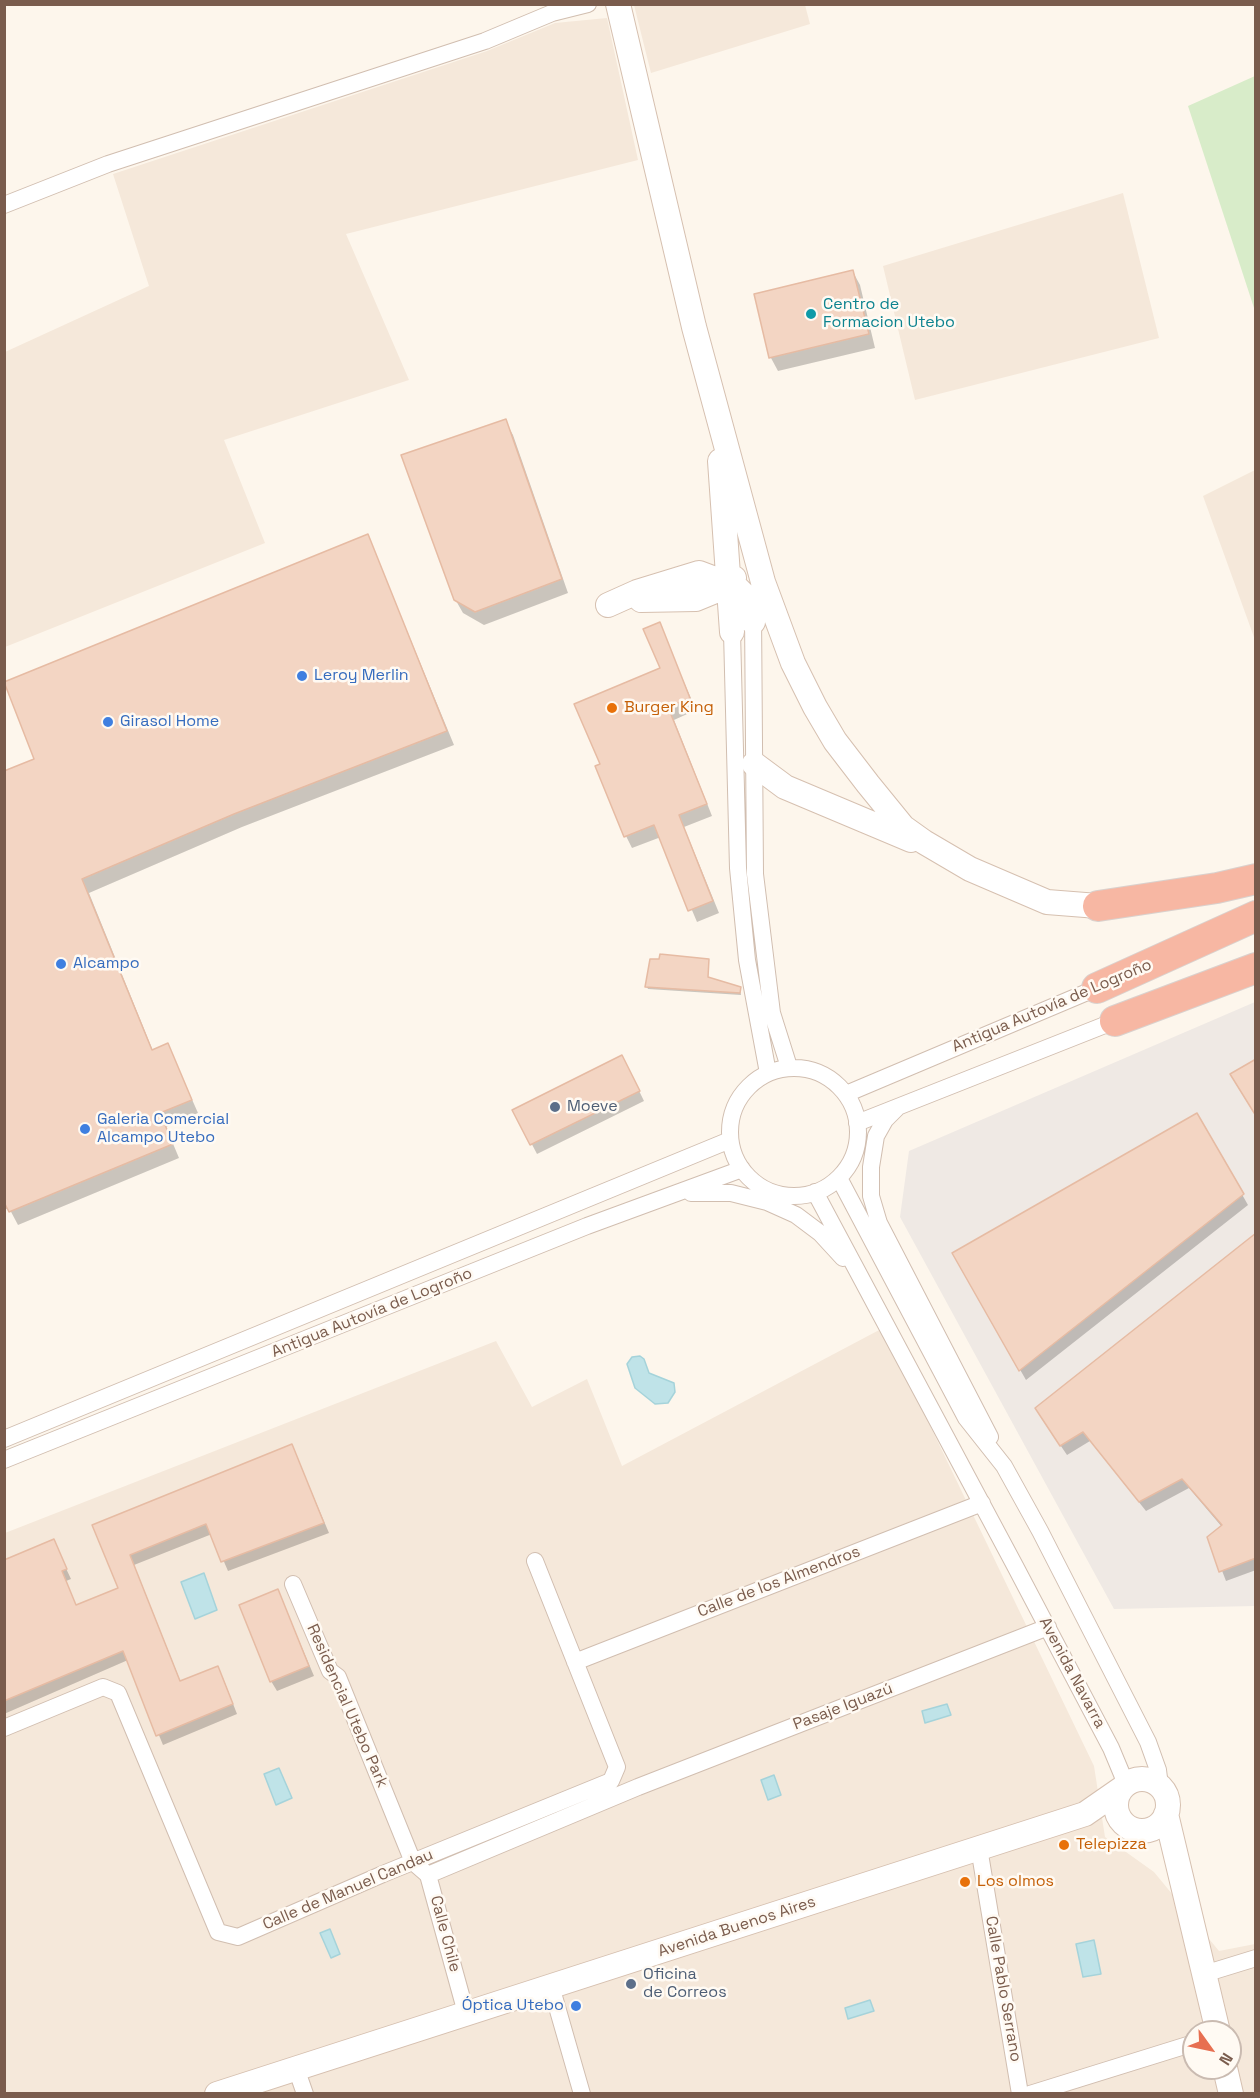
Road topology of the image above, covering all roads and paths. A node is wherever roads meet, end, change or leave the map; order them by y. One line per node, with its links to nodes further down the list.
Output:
1 (588, 4): 3 (street)
2 (618, 4): 4 (street)
3 (4, 206)
4 (717, 411): 5 (street); 6 (street)
5 (752, 541): 8 (street); 10 (street); 12 (street)
6 (726, 542): 7 (street); 8 (street)
7 (699, 573): 8 (street); 9 (street)
8 (730, 585): 9 (street); 10 (street)
9 (696, 599): 10 (street)
10 (742, 627): 11 (street); 20 (street)
11 (754, 764): 12 (street); 19 (street)
12 (941, 852): 14 (street)
13 (1256, 879): 14 (highway)
14 (1098, 906)
15 (1256, 916): 17 (highway, Antigua Autovía de Logroño)
16 (1256, 968): 18 (highway)
17 (1097, 988): 21 (street, Antigua Autovía de Logroño)
18 (1116, 1021): 22 (street)
19 (789, 1067): 20 (street); 21 (street)
20 (768, 1073): 24 (street)
21 (846, 1094): 23 (street)
22 (897, 1108): 23 (street); 32 (street)
23 (857, 1123): 26 (street)
24 (730, 1140): 25 (street); 30 (street, Antigua Autovía de Logroño)
25 (742, 1169): 27 (street); 28 (street, Antigua Autovía de Logroño)
26 (839, 1178): 27 (street); 32 (street)
27 (815, 1192): 29 (street)
28 (670, 1196): 29 (street); 31 (street, Antigua Autovía de Logroño)
29 (864, 1283): 33 (street, Avenida Navarra)
30 (4, 1439)
31 (4, 1460)
32 (1004, 1466): 39 (street)
33 (982, 1503): 36 (street, Avenida Navarra); 37 (street, Calle de los Almendros)
34 (535, 1561): 37 (street, Calle de Manuel Candau)
35 (293, 1584): 45 (street, Residencial Utebo Park)
36 (1048, 1627): 40 (street, Avenida Navarra); 46 (street, Pasaje Iguazú)
37 (575, 1662): 45 (street, Calle de Manuel Candau)
38 (4, 1728): 45 (street, Calle de Manuel Candau)
39 (1160, 1786): 40 (street); 42 (street)
40 (1123, 1787): 41 (street, Avenida Buenos Aires); 43 (street)
41 (1085, 1814): 43 (street, Avenida Buenos Aires); 44 (street, Avenida Buenos Aires)
42 (1166, 1814): 43 (street); 47 (street)
43 (1131, 1826): 47 (street)
44 (979, 1848): 50 (street, Avenida Buenos Aires); 58 (street, Calle Pablo Serrano)
45 (413, 1862): 46 (street, Calle Chile)
46 (428, 1875): 51 (street, Calle Chile)
47 (1183, 1875): 49 (street)
48 (1256, 1958): 49 (street)
49 (1204, 1974): 52 (street)
50 (551, 1986): 51 (street, Avenida Buenos Aires); 57 (street)
51 (466, 2013): 54 (street, Avenida Buenos Aires)
52 (1215, 2020)
53 (1182, 2047): 59 (street)
54 (296, 2068): 55 (street, Avenida Buenos Aires); 56 (street)
55 (217, 2094)
56 (305, 2094)
57 (582, 2094)
58 (1020, 2094)
59 (1030, 2094)

